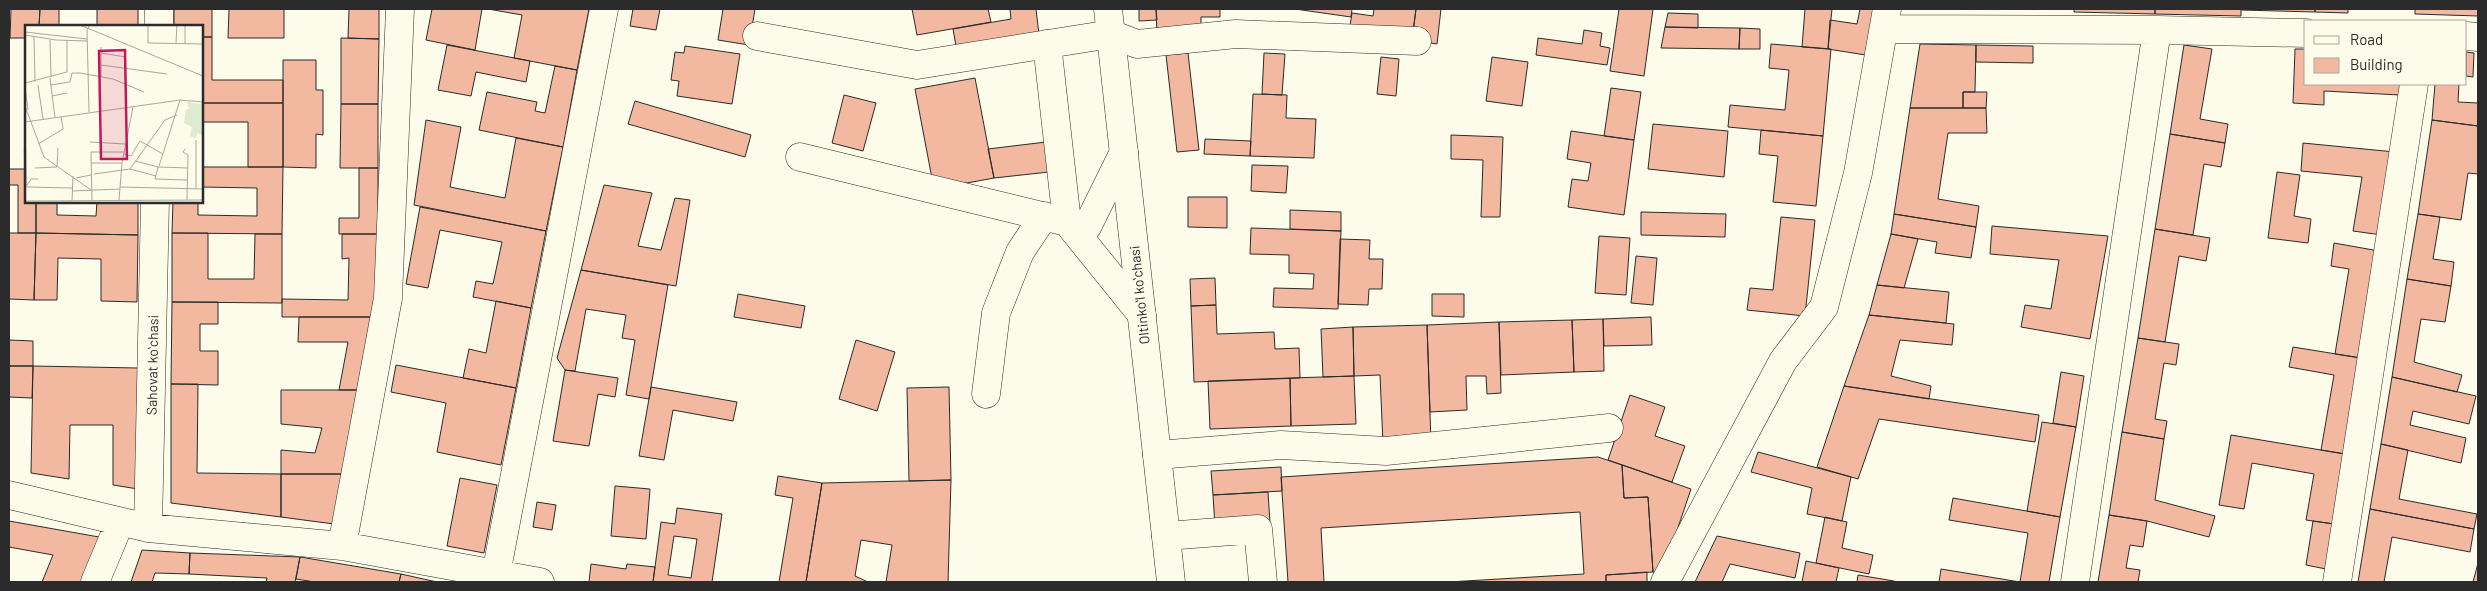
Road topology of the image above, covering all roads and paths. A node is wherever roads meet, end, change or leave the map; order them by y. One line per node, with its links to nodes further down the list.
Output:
1 (159, 9): 6 (street)
2 (400, 9): 25 (street)
3 (604, 9): 26 (street)
4 (1885, 19): 7 (street); 31 (street)
5 (1109, 21): 10 (street); 11 (street); 13 (street, Oltinkoʻl koʻchasi)
6 (159, 25)
7 (2157, 30): 8 (street); 32 (street)
8 (2304, 33)
9 (757, 36): 11 (street)
10 (1417, 41)
11 (1047, 44): 16 (street)
12 (2414, 85): 33 (street)
13 (1124, 152): 16 (street); 17 (street, Oltinkoʻl koʻchasi)
14 (800, 157): 16 (street)
15 (155, 202): 23 (street, Sahovat koʻchasi)
16 (1056, 219): 17 (street); 18 (street)
17 (1142, 316): 20 (street, Oltinkoʻl koʻchasi)
18 (986, 394)
19 (1609, 428): 20 (street)
20 (1157, 455): 24 (street, Oltinkoʻl koʻchasi)
21 (9, 495): 22 (street)
22 (120, 522): 23 (street); 27 (street)
23 (148, 528): 25 (street)
24 (1166, 536): 29 (street, Oltinkoʻl koʻchasi); 30 (street)
25 (342, 546): 26 (street)
26 (496, 574): 28 (street)
27 (95, 582)
28 (540, 582)
29 (1171, 582)
30 (1263, 582)
31 (1665, 582)
32 (2075, 582)
33 (2337, 582)

